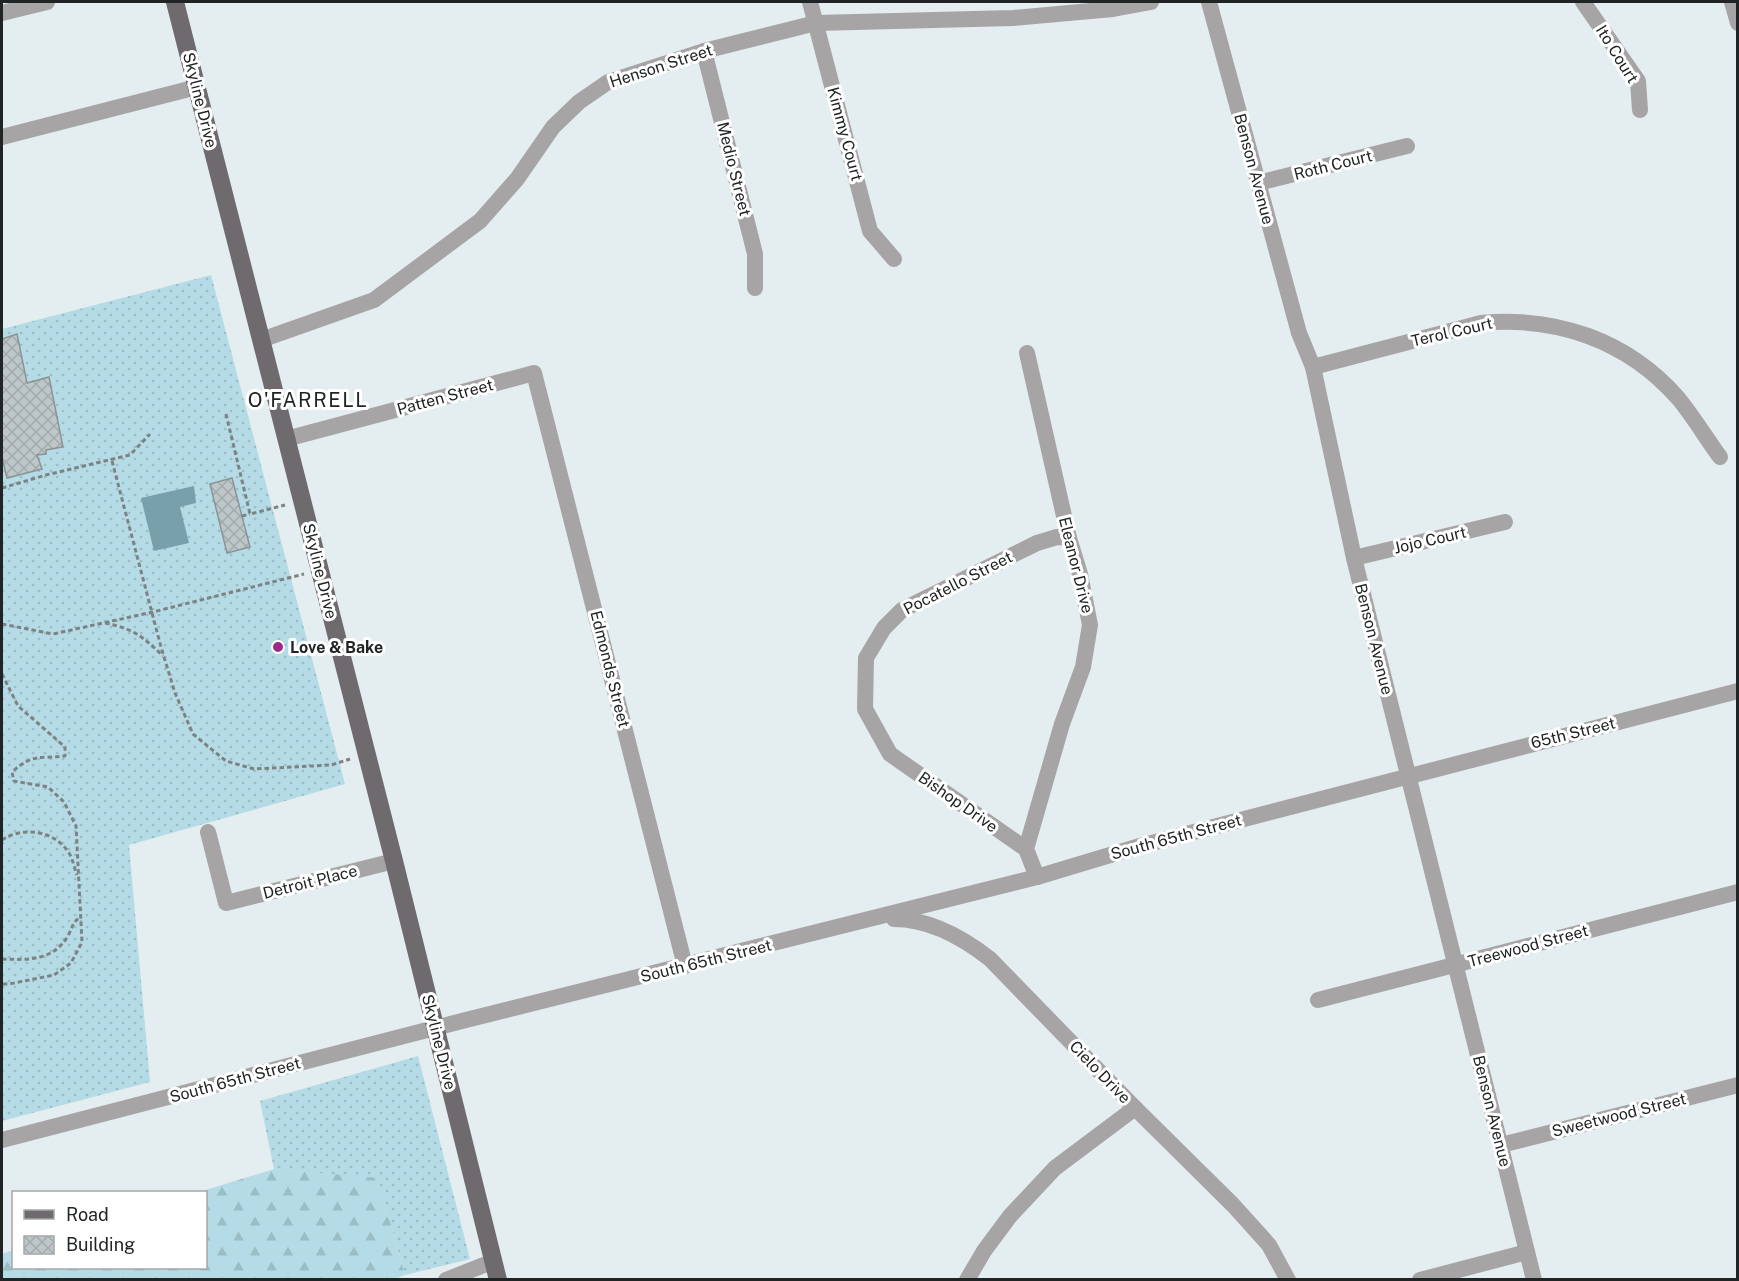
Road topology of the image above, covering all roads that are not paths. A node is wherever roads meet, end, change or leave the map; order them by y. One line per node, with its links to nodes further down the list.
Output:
1 (47, 2): 9 (street)
2 (175, 2): 13 (main road, Skyline Drive)
3 (810, 2): 11 (street, Kimmy Court)
4 (1151, 2): 8 (street, Henson Street)
5 (1209, 2): 17 (street, Benson Avenue)
6 (1583, 2): 14 (street, Ito Court)
7 (1732, 2): 10 (street)
8 (1011, 10): 11 (street, Henson Street)
9 (2, 13)
10 (1737, 22)
11 (816, 23): 12 (street, Henson Street); 18 (street, Kimmy Court)
12 (704, 51): 19 (street, Medio Street); 20 (street, Henson Street)
13 (197, 87): 15 (street); 20 (main road, Skyline Drive)
14 (1640, 110)
15 (2, 137)
16 (1407, 146): 17 (street, Roth Court)
17 (1258, 183): 22 (street, Benson Avenue)
18 (894, 259)
19 (754, 288)
20 (261, 340): 24 (main road, Skyline Drive)
21 (1027, 353): 27 (street, Eleanor Drive)
22 (1313, 367): 25 (street, Terol Court); 28 (street, Benson Avenue)
23 (534, 373): 24 (street, Patten Street); 39 (street, Edmonds Street)
24 (286, 439): 34 (main road, Skyline Drive)
25 (1720, 457)
26 (1505, 522): 28 (street, Jojo Court)
27 (1069, 538): 30 (street, Pocatello Street); 33 (street, Eleanor Drive)
28 (1354, 558): 31 (street, Benson Avenue)
29 (1737, 691): 31 (street, 65th Street)
30 (891, 754): 33 (street, Bishop Drive)
31 (1408, 776): 35 (street, South 65th Street); 38 (street, Benson Avenue)
32 (208, 832): 34 (street, Detroit Place)
33 (1026, 849): 35 (street)
34 (394, 861): 41 (main road, Skyline Drive)
35 (1037, 877): 37 (street, South 65th Street)
36 (1737, 892): 38 (street, Treewood Street)
37 (878, 918): 39 (street, South 65th Street); 43 (street, Cielo Drive)
38 (1456, 965): 40 (street, Treewood Street); 45 (street, Benson Avenue)
39 (685, 966): 41 (street, South 65th Street)
40 (1318, 1000)
41 (436, 1028): 44 (street, South 65th Street); 47 (main road, Skyline Drive)
42 (1737, 1085): 45 (street, Sweetwood Street)
43 (1135, 1108): 50 (street); 51 (street, Cielo Drive)
44 (2, 1140)
45 (1501, 1146): 46 (street, Benson Avenue)
46 (1527, 1252): 52 (street); 53 (street, Benson Avenue)
47 (494, 1261): 48 (street); 49 (main road, Skyline Drive)
48 (446, 1280)
49 (498, 1280)
50 (967, 1280)
51 (1288, 1280)
52 (1419, 1280)
53 (1534, 1280)

